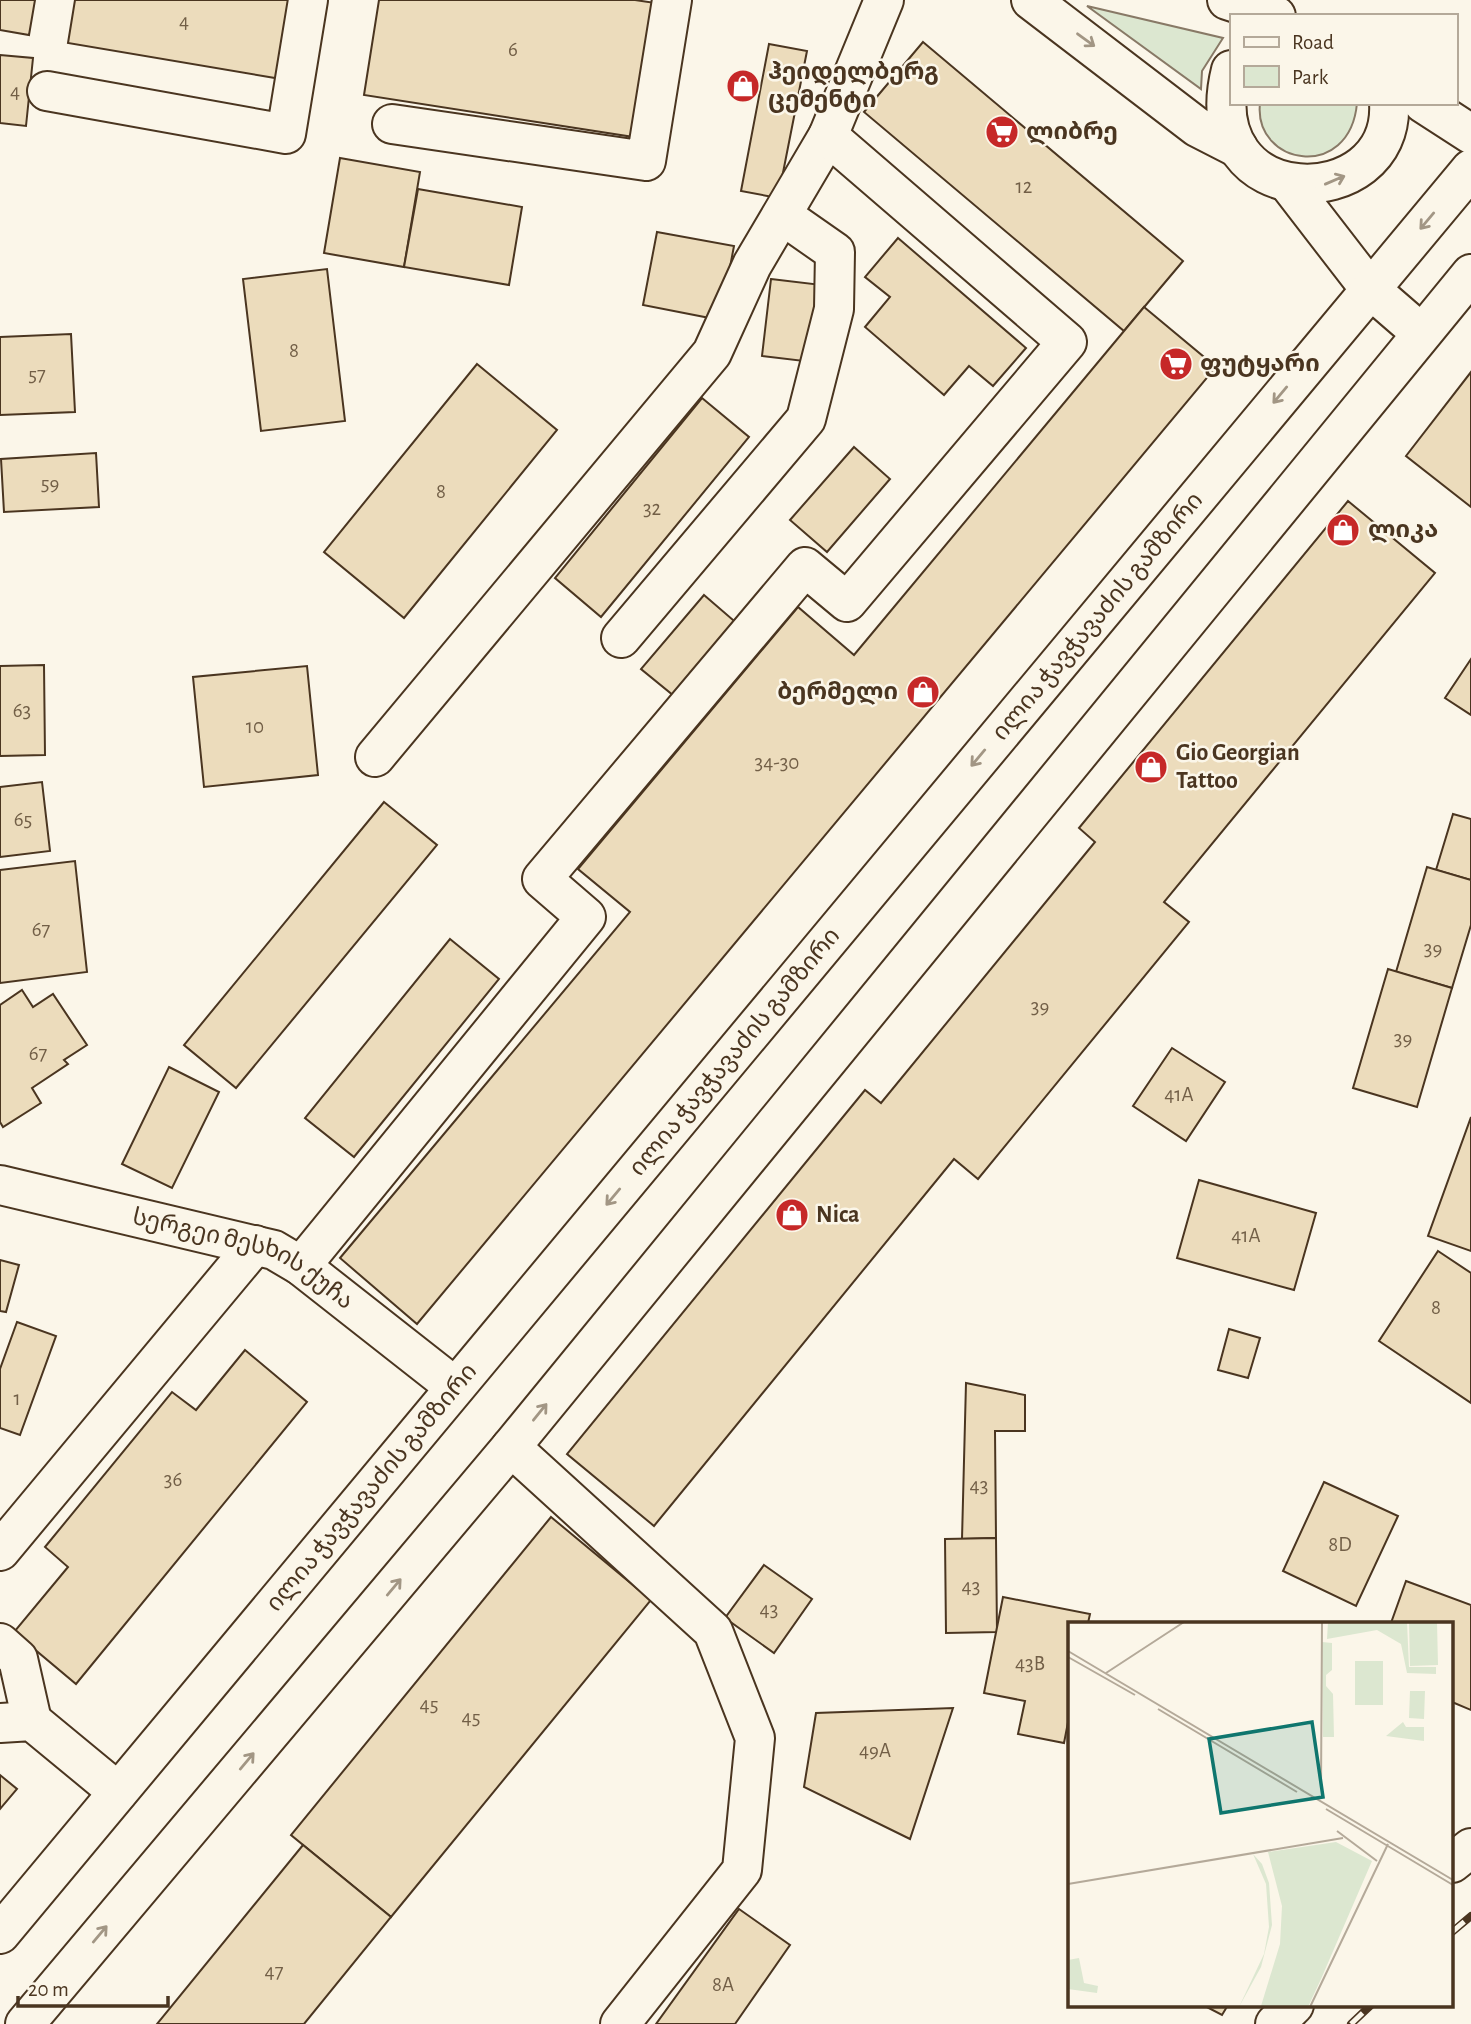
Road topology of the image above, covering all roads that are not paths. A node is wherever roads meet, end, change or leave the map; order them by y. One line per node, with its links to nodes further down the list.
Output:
1 (308, 0): 8 (main road)
2 (671, 0): 11 (main road)
3 (884, 0): 13 (main road)
4 (1031, 0): 14 (main road, one-way to 14)
5 (1227, 0): 6 (main road)
6 (1270, 14)
7 (1230, 75): 14 (main road)
8 (47, 91)
9 (1389, 105): 16 (main road, one-way to 9)
10 (1426, 105): 12 (main road)
11 (392, 124)
12 (1471, 134)
13 (828, 136): 17 (main road); 25 (main road)
14 (1238, 148): 16 (main road)
15 (1471, 169): 19 (main road, ილია ჭავჭავაძის გამზირი, one-way to 19)
16 (1288, 183): 19 (main road)
17 (782, 215): 21 (main road); 22 (main road)
18 (1471, 274): 20 (main road)
19 (1369, 288): 20 (main road); 26 (main road, ილია ჭავჭავაძის გამზირი, one-way to 26)
20 (1421, 333): 27 (main road, one-way to 20)
21 (621, 638)
22 (375, 757)
23 (0, 1185): 24 (main road, სერგეი მესხის ქუჩა)
24 (255, 1245): 25 (main road, სერგეი მესხის ქუჩა); 28 (main road)
25 (301, 1266): 26 (main road, სერგეი მესხის ქუჩა)
26 (455, 1387): 31 (main road, ილია ჭავჭავაძის გამზირი)
27 (511, 1447): 36 (main road, one-way to 27); 37 (main road)
28 (0, 1551)
29 (0, 1643): 30 (main road)
30 (16, 1722): 31 (main road)
31 (118, 1792): 34 (main road, ილია ჭავჭავაძის გამზირი)
32 (1471, 1848): 33 (main road)
33 (1454, 1861)
34 (0, 1934)
35 (1292, 2007): 38 (main road)
36 (25, 2024)
37 (620, 2024)
38 (1275, 2024)

